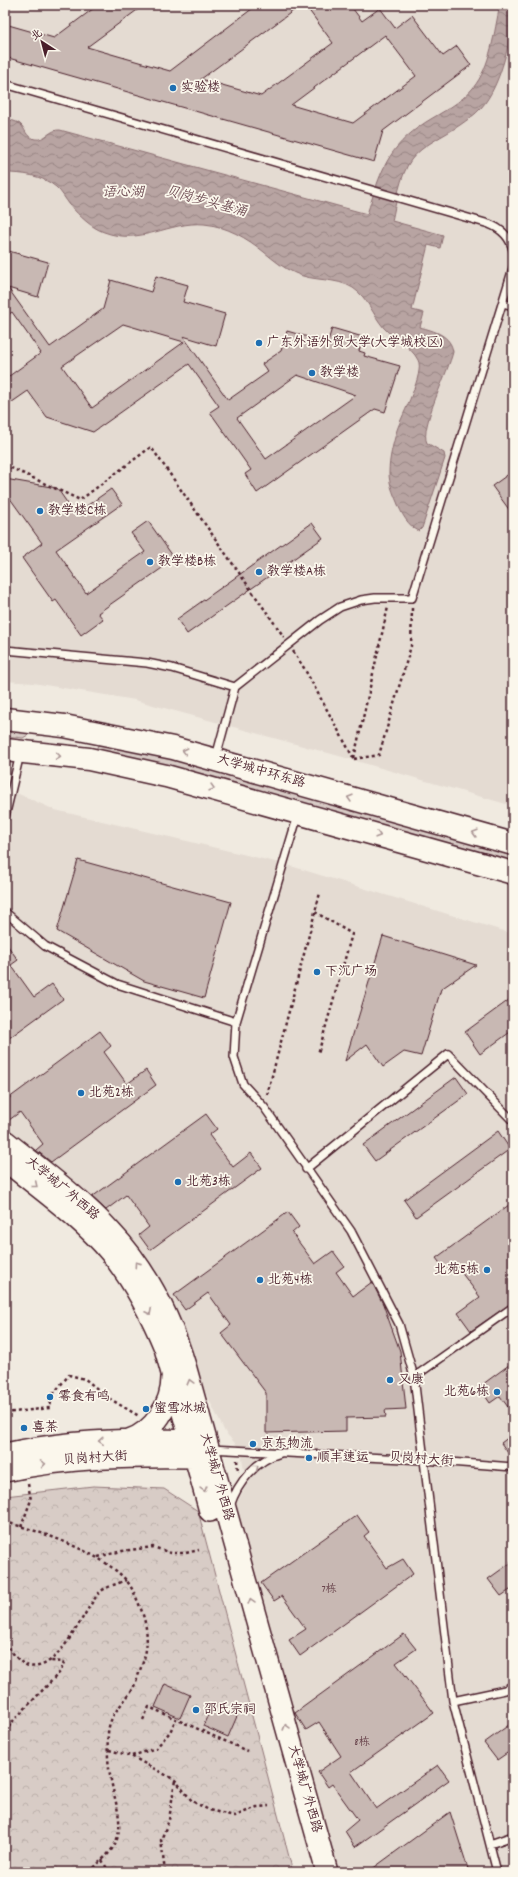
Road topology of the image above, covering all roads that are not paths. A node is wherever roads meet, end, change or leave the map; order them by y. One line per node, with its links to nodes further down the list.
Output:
1 (5, 84): 2 (lane)
2 (513, 250)
3 (513, 268): 4 (lane)
4 (503, 303): 5 (lane); 7 (lane)
5 (513, 306)
6 (5, 650): 7 (lane)
7 (235, 687): 13 (lane)
8 (5, 719): 9 (main road, 大学城中环东路)
9 (38, 722): 10 (main road, 大学城中环东路); 11 (main road)
10 (89, 730): 12 (main road); 13 (main road, 大学城中环东路, one-way to 10)
11 (20, 752): 12 (main road, one-way to 12); 14 (lane)
12 (83, 759): 17 (main road, one-way to 17)
13 (216, 759): 16 (main road, 大学城中环东路, one-way to 13)
14 (5, 817)
15 (295, 825): 19 (lane)
16 (513, 844)
17 (513, 873)
18 (5, 912): 19 (lane)
19 (236, 1022): 23 (lane)
20 (513, 1121): 23 (lane)
21 (5, 1141): 28 (main road, 大学城广外西路, one-way to 21)
22 (5, 1160): 25 (main road, 大学城广外西路, one-way to 25)
23 (306, 1169): 26 (lane)
24 (513, 1307): 26 (lane)
25 (172, 1373): 27 (main road); 28 (main road, 大学城广外西路)
26 (414, 1377): 31 (lane)
27 (128, 1440): 28 (main road, 贝岗村大街); 30 (main road, 贝岗村大街, one-way to 30)
28 (198, 1449): 29 (lane, 贝岗村大街); 33 (main road, 贝岗村大街, one-way to 28); 34 (main road, 大学城广外西路); 39 (main road, 大学城广外西路, one-way to 39)
29 (285, 1452): 31 (lane, 贝岗村大街); 34 (lane, one-way to 29)
30 (5, 1454)
31 (424, 1460): 32 (lane, 贝岗村大街); 36 (lane)
32 (513, 1467)
33 (5, 1471)
34 (230, 1526): 40 (main road, 大学城广外西路, one-way to 34)
35 (513, 1685): 36 (lane)
36 (453, 1701): 38 (lane)
37 (513, 1836): 38 (lane)
38 (490, 1844): 41 (lane)
39 (311, 1872)
40 (327, 1872)
41 (497, 1872)

